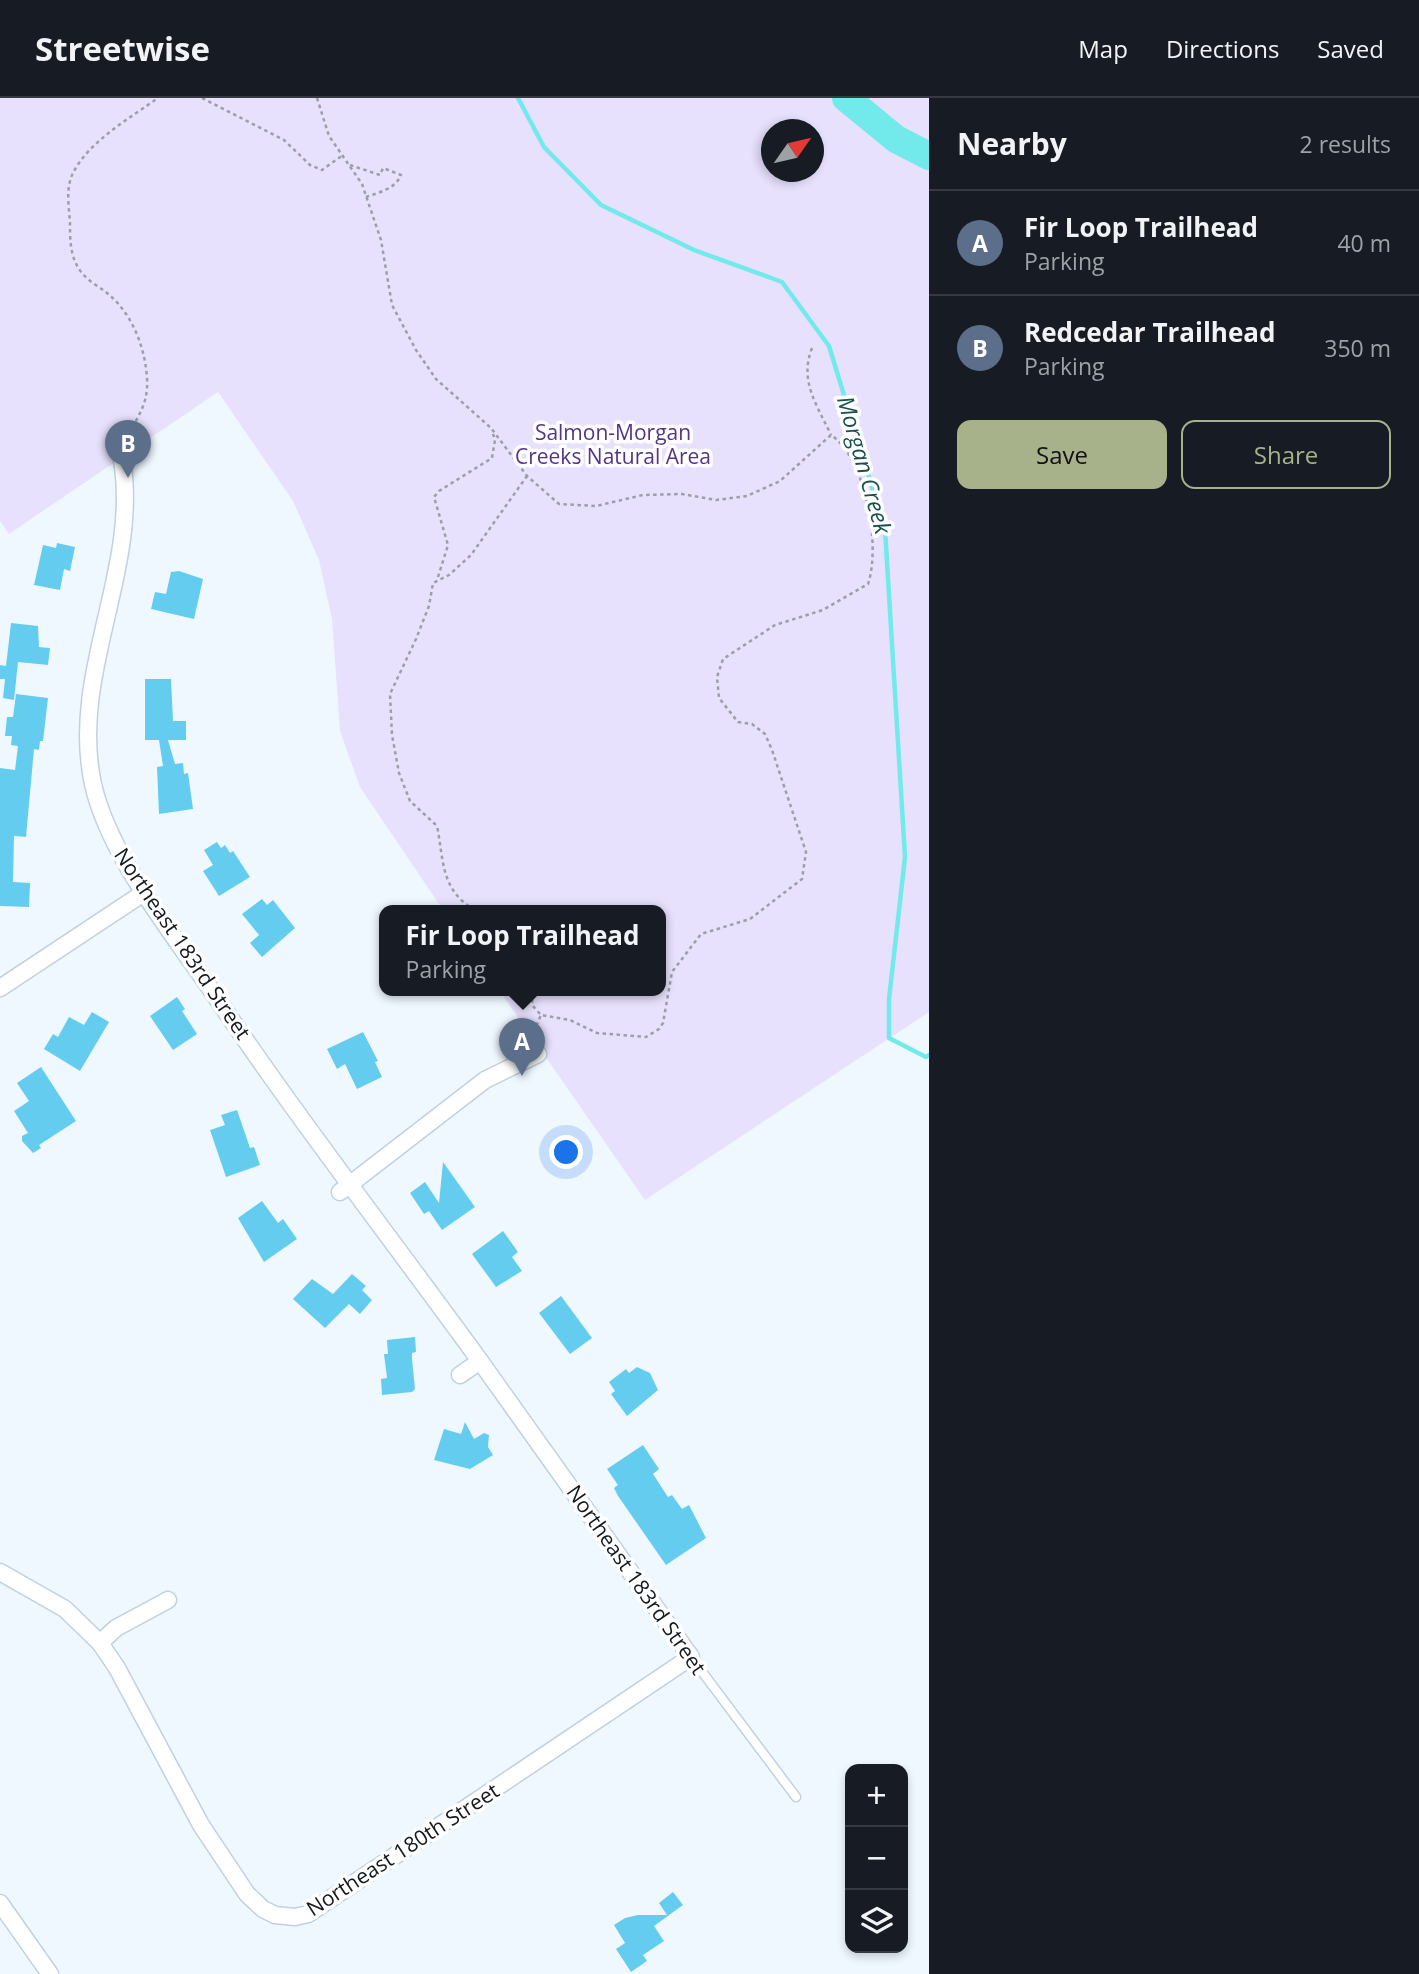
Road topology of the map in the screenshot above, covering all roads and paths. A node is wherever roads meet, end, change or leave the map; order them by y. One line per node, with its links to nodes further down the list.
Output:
1 (158, 98): 10 (path)
2 (202, 98): 4 (path)
3 (317, 98): 4 (path)
4 (343, 155): 5 (path)
5 (349, 164): 6 (path); 6 (path)
6 (366, 197): 8 (path)
7 (812, 348): 9 (path)
8 (491, 428): 11 (path); 12 (path)
9 (831, 435): 11 (path); 17 (path)
10 (122, 460): 13 (street, Northeast 183rd Street)
11 (527, 476): 12 (path)
12 (438, 578): 14 (path)
13 (145, 892): 15 (street); 19 (street, Northeast 183rd Street)
14 (466, 905)
15 (0, 988)
16 (533, 996): 17 (path)
17 (541, 1015): 18 (path)
18 (538, 1054): 19 (street)
19 (345, 1188): 20 (street, Northeast 183rd Street)
20 (480, 1360): 21 (street); 25 (street, Northeast 183rd Street)
21 (460, 1375)
22 (0, 1572): 24 (street, Northeast 180th Street)
23 (168, 1600): 24 (street)
24 (100, 1643): 25 (street, Northeast 180th Street)
25 (691, 1657): 26 (lane, Northeast 183rd Street)
26 (796, 1797)
27 (0, 1903): 28 (street)
28 (50, 1974)

